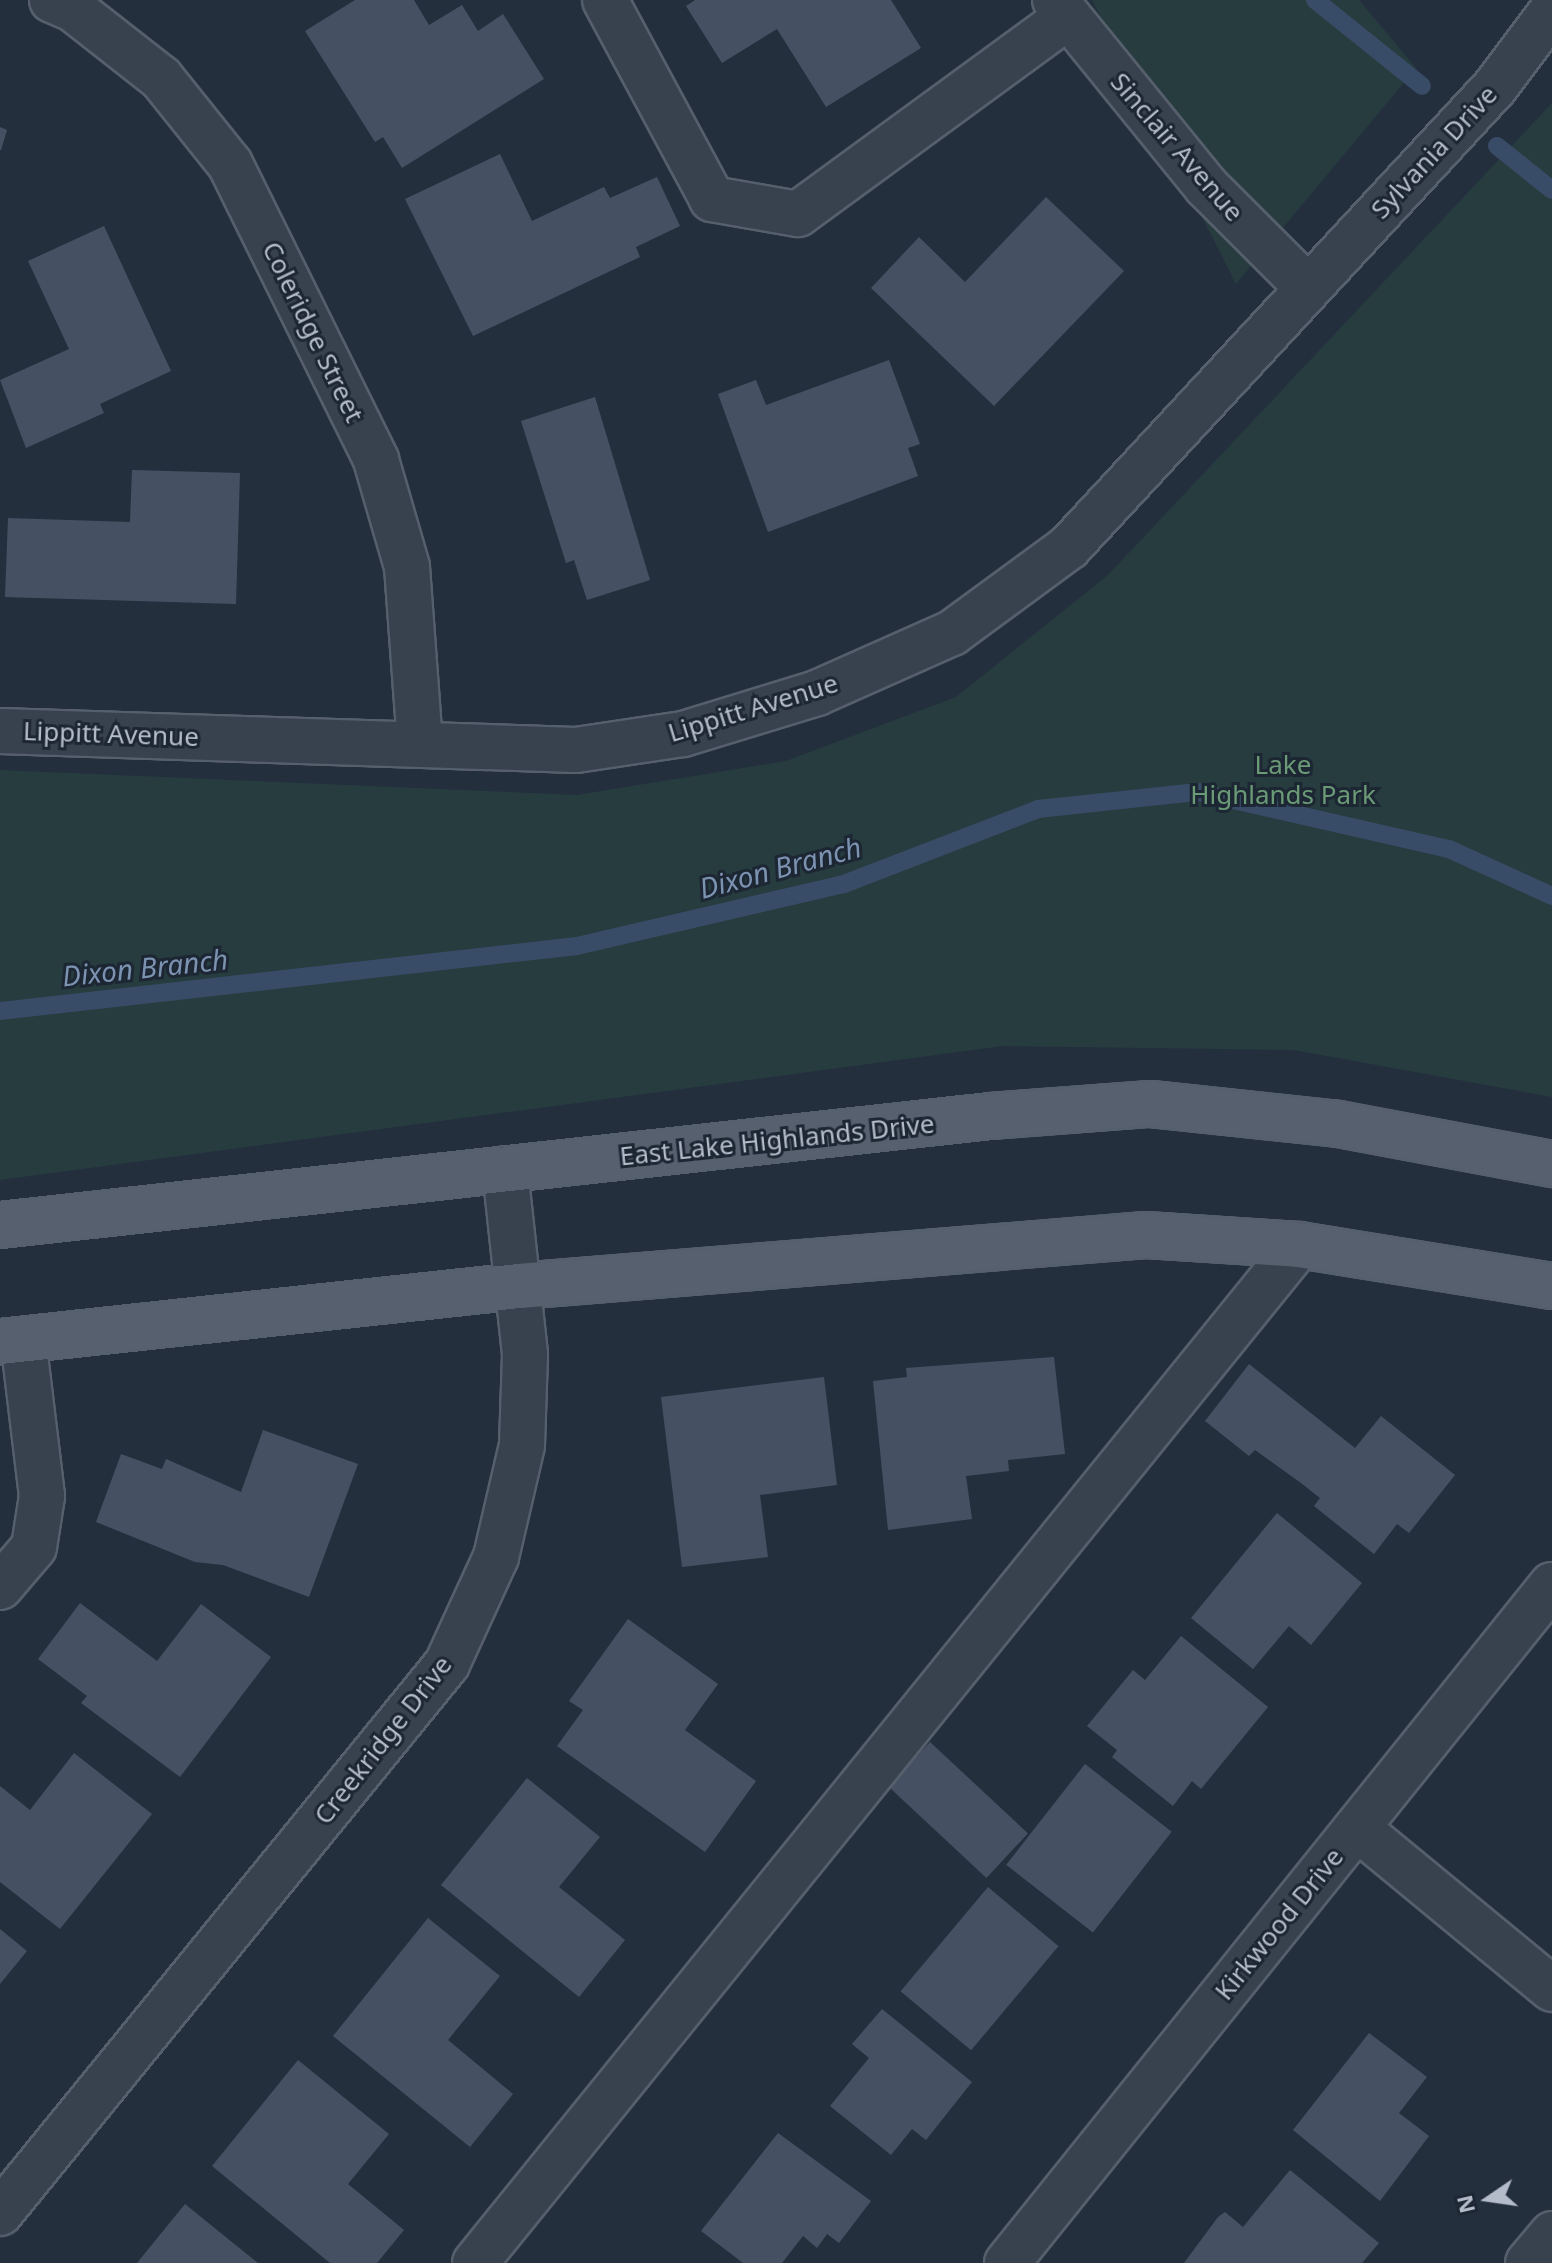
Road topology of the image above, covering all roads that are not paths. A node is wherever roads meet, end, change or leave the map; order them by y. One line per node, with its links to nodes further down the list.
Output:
1 (52, 0): 7 (street, Coleridge Street)
2 (605, 0): 3 (street)
3 (1061, 9): 5 (street, Sinclair Avenue)
4 (1552, 11): 5 (street, Sylvania Drive)
5 (1308, 288): 7 (street, Lippitt Avenue)
6 (0, 731): 7 (street, Lippitt Avenue)
7 (420, 744)
8 (1552, 1164): 9 (main road, East Lake Highlands Drive)
9 (505, 1169): 10 (main road, East Lake Highlands Drive); 12 (street, Creekridge Drive)
10 (0, 1225)
11 (1299, 1245): 12 (main road); 13 (main road); 21 (street)
12 (519, 1286): 14 (main road); 19 (street, Creekridge Drive)
13 (1552, 1286)
14 (12, 1341): 16 (street)
15 (1552, 1585): 17 (street, Kirkwood Drive)
16 (0, 1587)
17 (1357, 1828): 18 (street); 22 (street, Kirkwood Drive)
18 (1552, 1989)
19 (0, 2213)
20 (1552, 2234): 23 (street)
21 (475, 2263)
22 (1007, 2263)
23 (1528, 2263)

